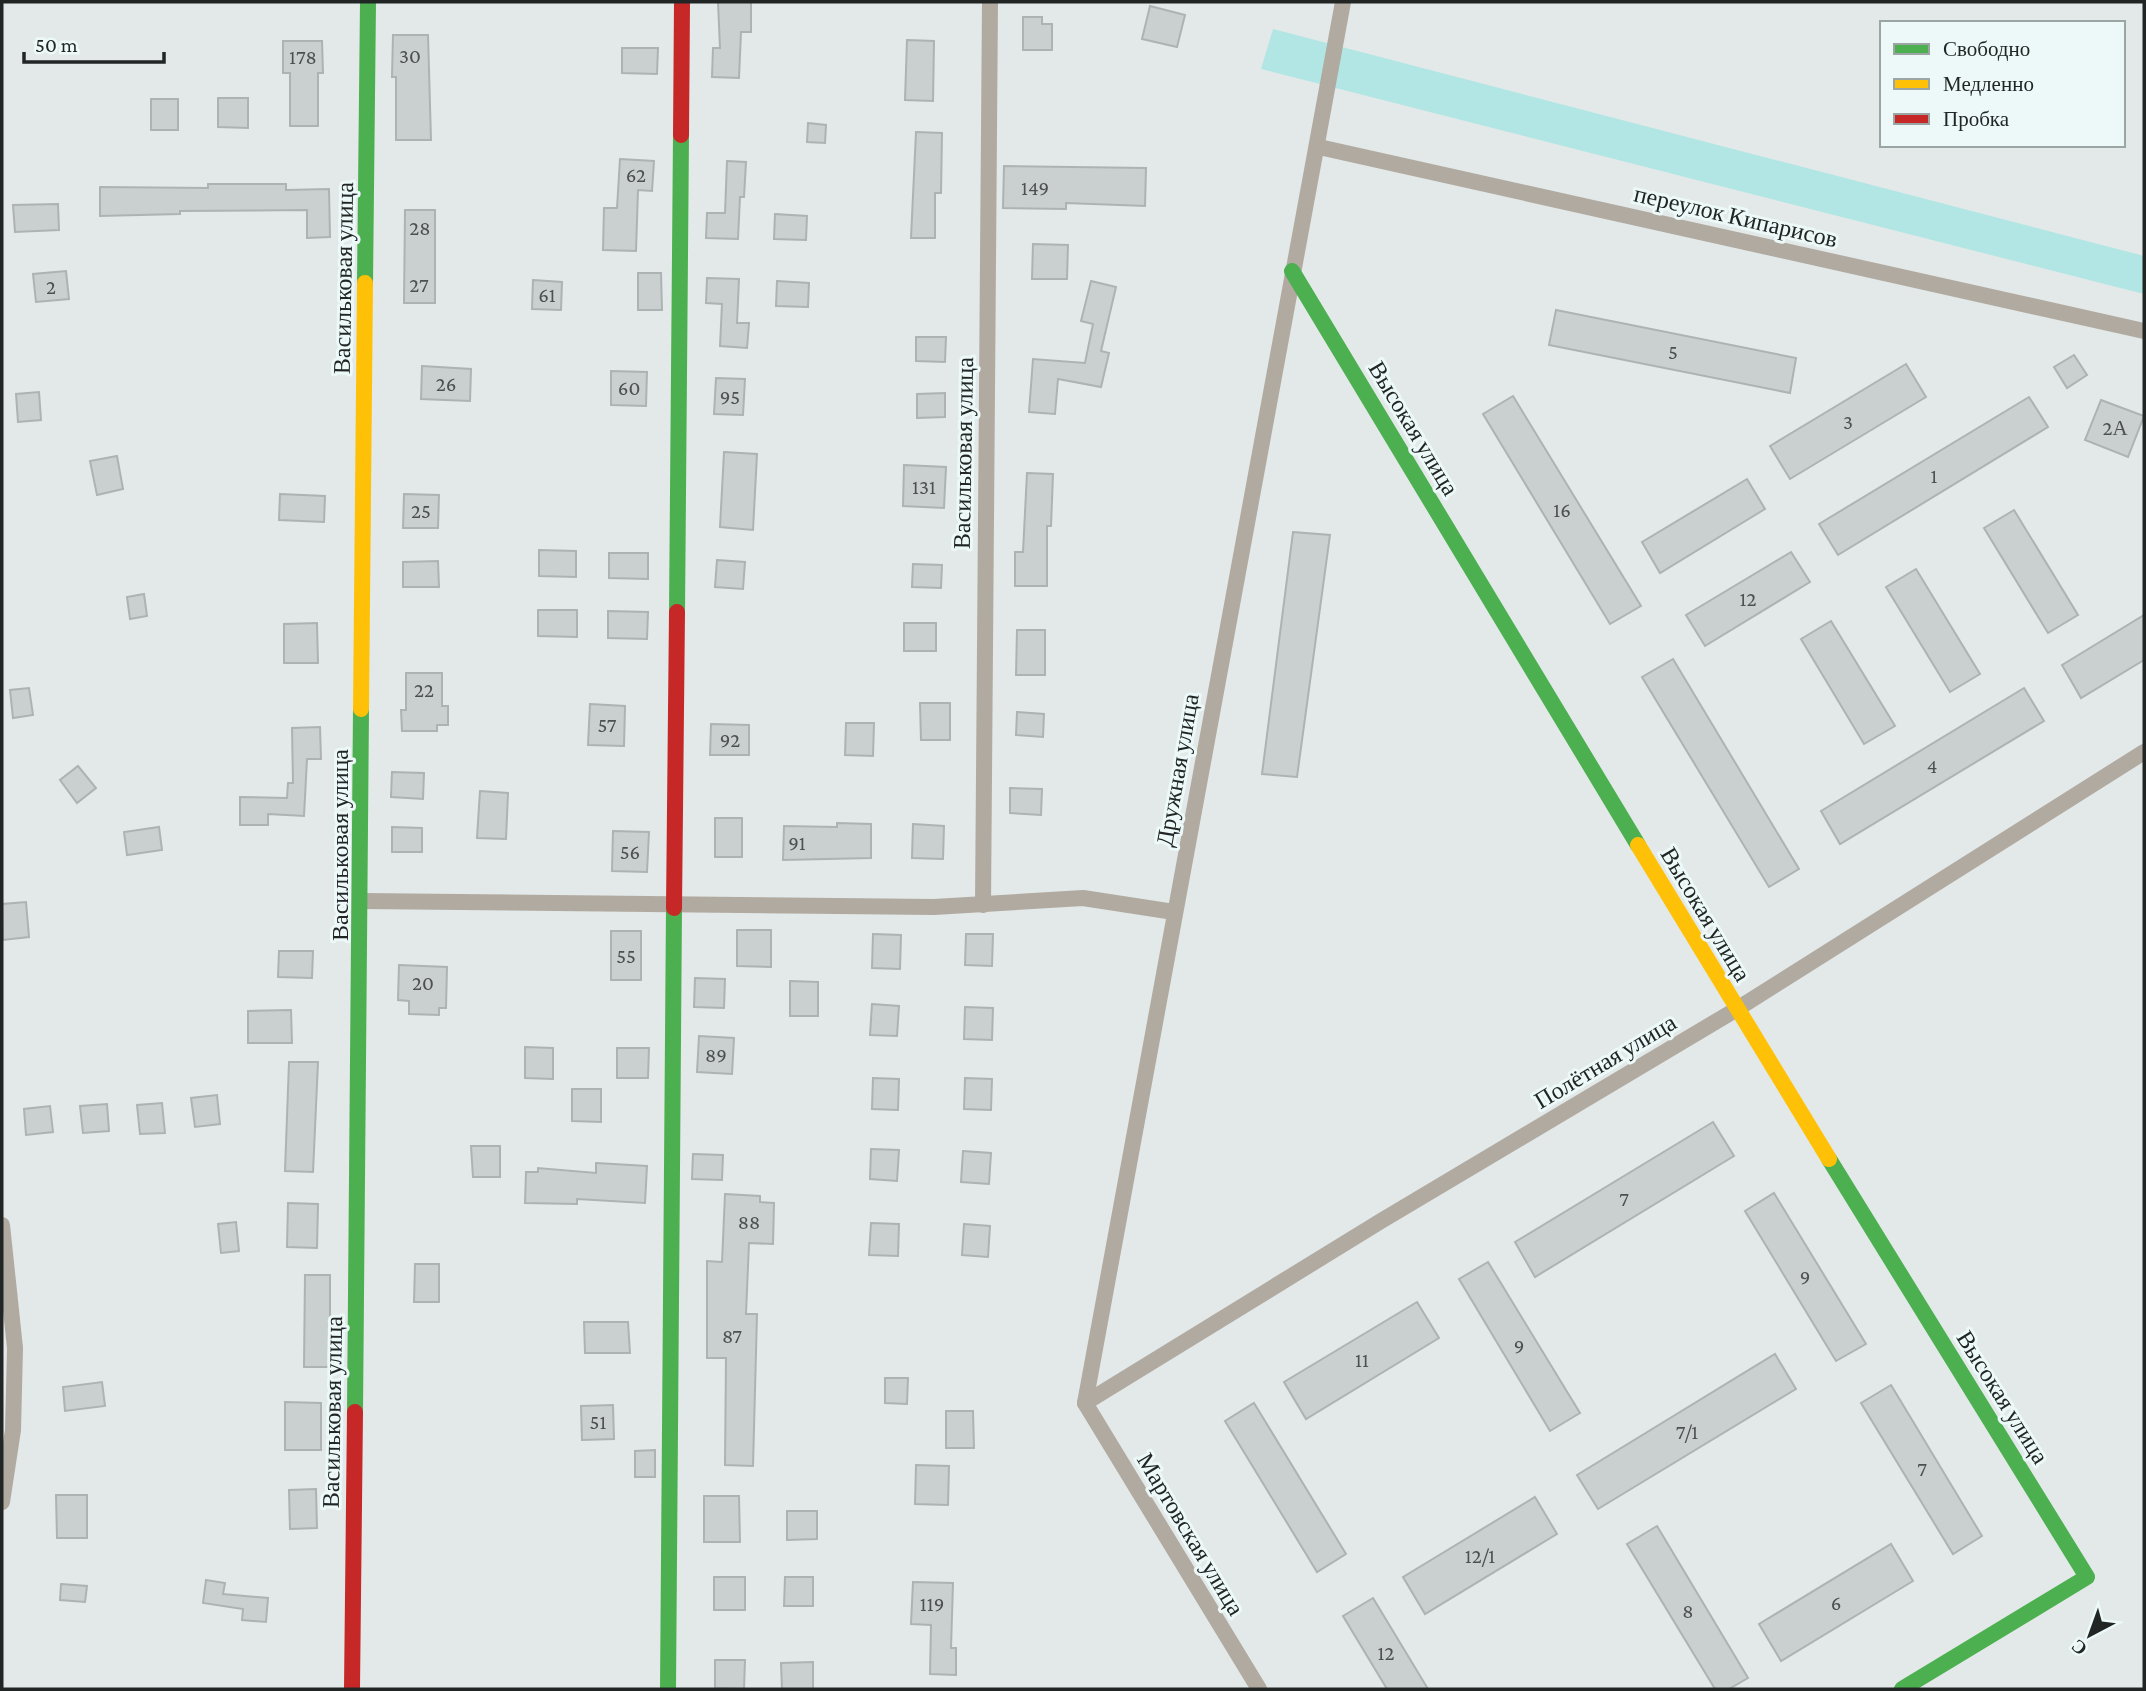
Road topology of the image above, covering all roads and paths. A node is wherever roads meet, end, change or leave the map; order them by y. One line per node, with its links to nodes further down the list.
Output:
1 (368, 2): 9 (street, Васильковая улица)
2 (682, 2): 10 (street)
3 (990, 2): 11 (street, Васильковая улица)
4 (1343, 2): 5 (street, Дружная улица)
5 (1319, 147): 6 (street, Дружная улица); 7 (street, переулок Кипарисов)
6 (1292, 271): 12 (street, Дружная улица); 13 (street, Высокая улица)
7 (2144, 331)
8 (2144, 752): 13 (street, Полётная улица)
9 (362, 901): 10 (street); 17 (street, Васильковая улица)
10 (674, 902): 11 (street); 18 (street)
11 (983, 905): 12 (street)
12 (1174, 912): 15 (street, Дружная улица)
13 (1737, 1009): 15 (street, Полётная улица); 20 (street, Высокая улица)
14 (2, 1226): 16 (street)
15 (1085, 1403): 19 (street, Мартовская улица)
16 (2, 1502)
17 (352, 1689)
18 (668, 1689)
19 (1259, 1689)
20 (1902, 1689)

